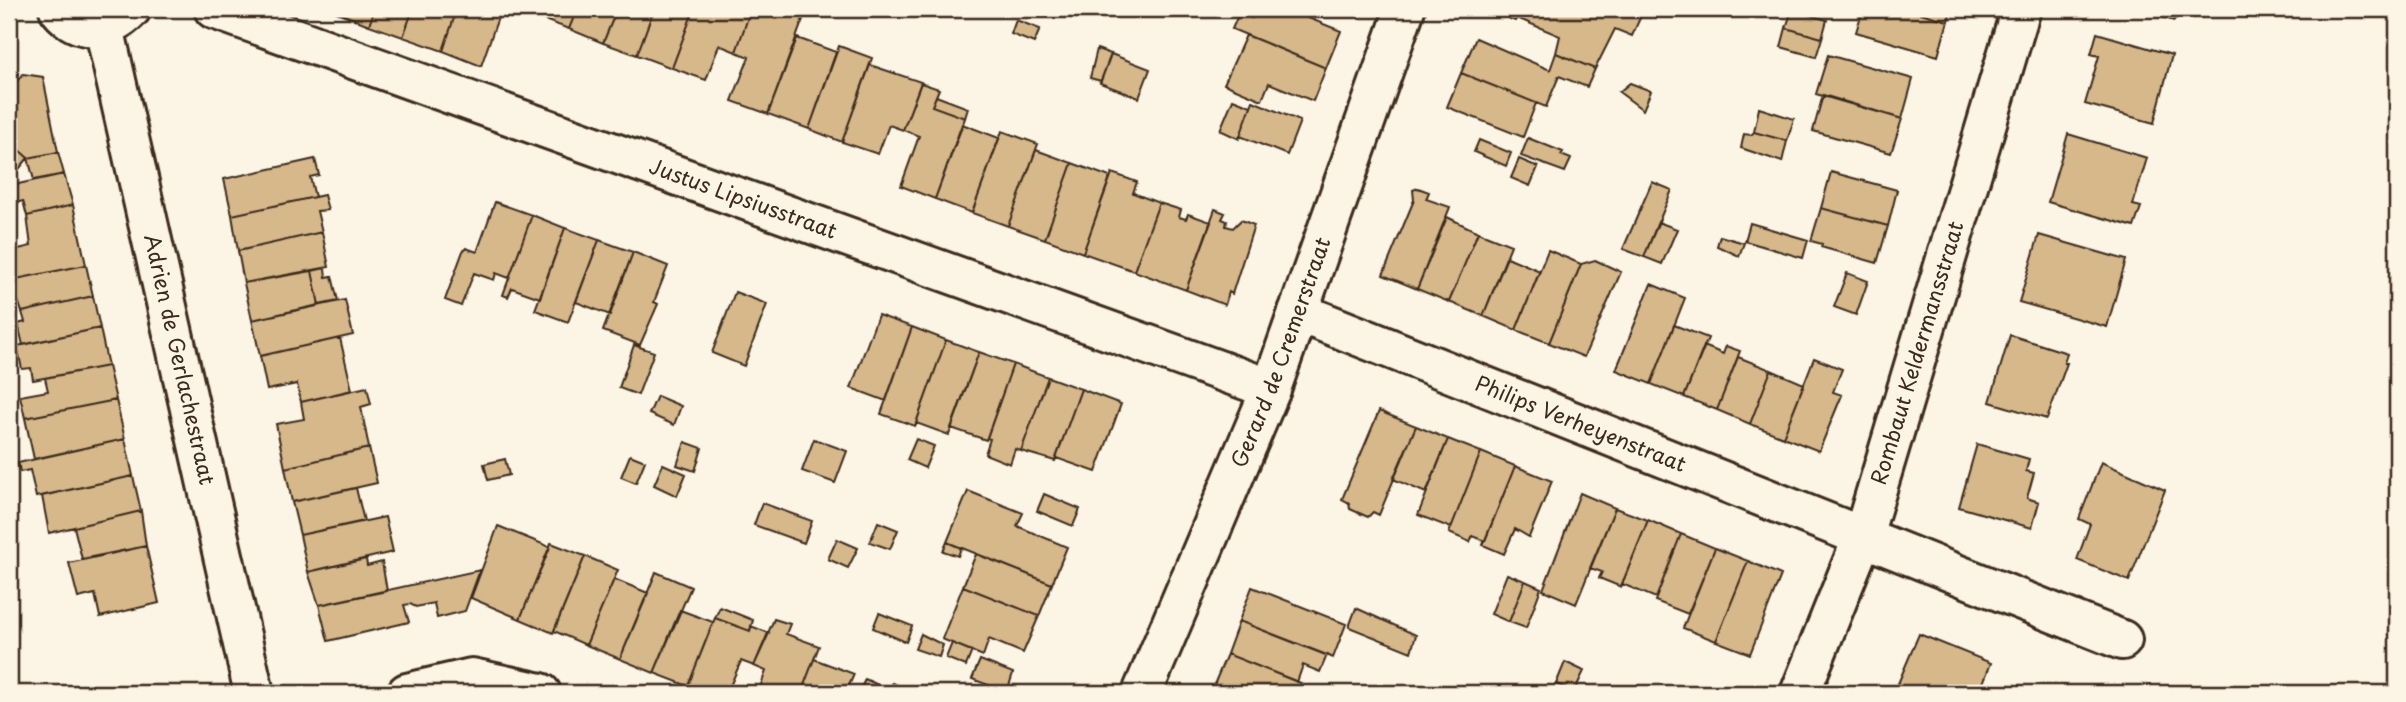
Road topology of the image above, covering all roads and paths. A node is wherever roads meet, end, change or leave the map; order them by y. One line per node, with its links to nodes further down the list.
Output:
1 (59, 9): 5 (street)
2 (214, 9): 7 (street, Justus Lipsiusstraat)
3 (1405, 9): 6 (street, Gerard de Cremerstraat)
4 (2021, 9): 8 (street, Rombaut Keldermansstraat)
5 (118, 18): 10 (street, Adrien de Gerlachestraat)
6 (1298, 312): 7 (street, Gerard de Cremerstraat); 8 (street, Philips Verheyenstraat)
7 (1270, 389): 13 (street, Gerard de Cremerstraat)
8 (1862, 539): 9 (street, Philips Verheyenstraat); 14 (street, Rombaut Keldermansstraat)
9 (2122, 640)
10 (254, 693)
11 (407, 693): 12 (street)
12 (541, 693)
13 (1142, 693)
14 (1800, 693)

